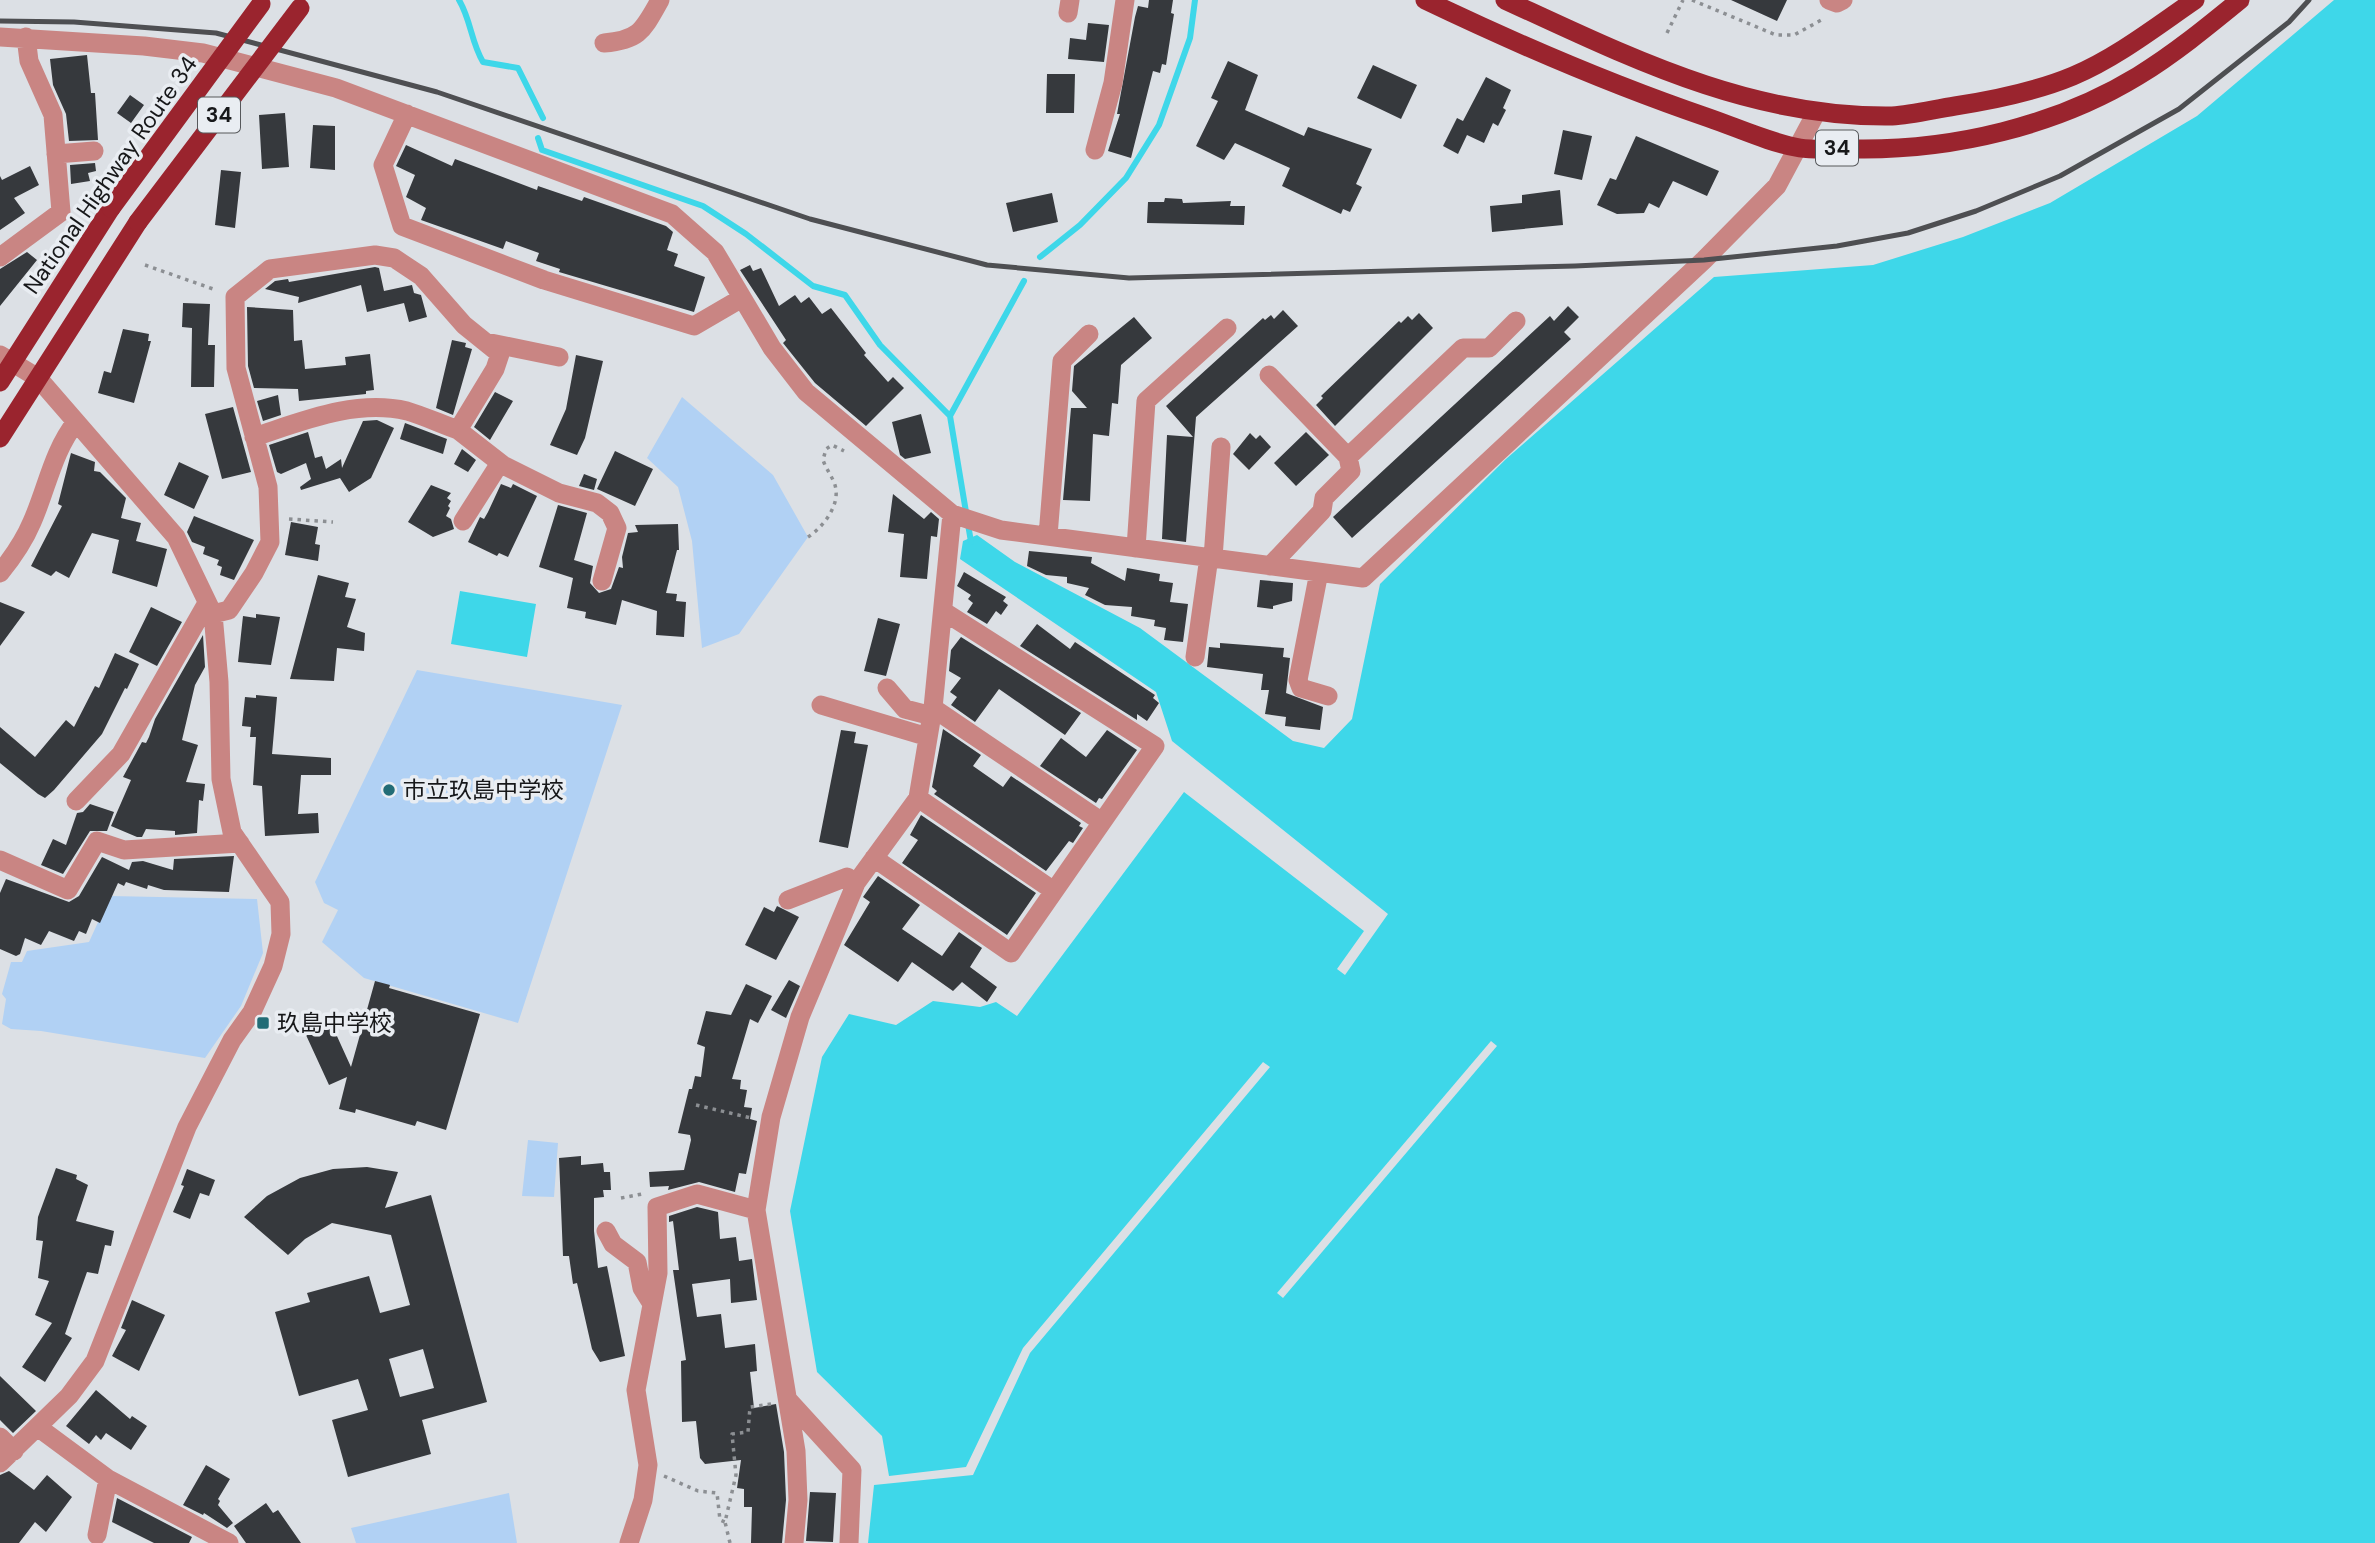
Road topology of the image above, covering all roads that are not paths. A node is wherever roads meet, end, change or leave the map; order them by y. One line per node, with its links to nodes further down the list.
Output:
1 (660, 0): 11 (street)
2 (1125, 0): 16 (street)
3 (1425, 0): 14 (highway, 34)
4 (1505, 0): 12 (highway, 34)
5 (2195, 0): 12 (highway, 34)
6 (2240, 0): 14 (highway, 34)
7 (263, 2): 25 (highway, National Highway Route 34 / 34, bridge)
8 (304, 4): 27 (highway, 34, bridge)
9 (0, 37): 10 (street)
10 (26, 37): 13 (street); 17 (street)
11 (604, 43)
12 (1816, 113): 14 (street)
13 (407, 114): 19 (street); 19 (street)
14 (1800, 148): 42 (street)
15 (94, 150): 17 (street)
16 (1096, 150)
17 (56, 154): 18 (street)
18 (0, 257)
19 (742, 298): 36 (street)
20 (1516, 321): 34 (street)
21 (1227, 328): 39 (street)
22 (1089, 334): 38 (street)
23 (485, 342): 24 (street); 30 (street); 31 (street)
24 (559, 357)
25 (6, 359): 27 (street); 28 (highway, National Highway Route 34 / 34)
26 (1269, 375): 34 (street)
27 (38, 378): 29 (street); 32 (highway, 34)
28 (0, 382)
29 (76, 422): 43 (street); 45 (street)
30 (458, 430): 31 (street); 35 (street)
31 (254, 437): 45 (street)
32 (0, 438)
33 (1221, 447): 40 (street)
34 (1348, 457): 41 (street)
35 (500, 463): 37 (street); 44 (street)
36 (953, 515): 38 (street); 46 (street)
37 (463, 521)
38 (1048, 536): 39 (street)
39 (1136, 548): 40 (street)
40 (1211, 558): 41 (street); 47 (street)
41 (1269, 566): 42 (street)
42 (1319, 572): 49 (street)
43 (0, 573)
44 (602, 581)
45 (210, 609): 54 (street); 56 (street)
46 (943, 611): 51 (street); 55 (street)
47 (1195, 657)
48 (887, 688): 51 (street)
49 (1328, 696)
50 (821, 705): 52 (street)
51 (932, 712): 52 (street); 55 (street)
52 (928, 737): 53 (street)
53 (918, 798): 57 (street); 60 (street)
54 (76, 801)
55 (1102, 822): 60 (street)
56 (240, 843): 58 (street); 66 (street)
57 (874, 858): 59 (street); 60 (street)
58 (1, 865)
59 (856, 883): 61 (street); 62 (street)
60 (1054, 891)
61 (788, 901)
62 (756, 1210): 64 (street); 65 (street)
63 (606, 1231): 64 (street)
64 (652, 1304): 71 (street)
65 (789, 1401): 72 (street); 73 (street)
66 (38, 1428): 67 (street); 68 (street)
67 (5, 1450)
68 (108, 1479): 69 (street); 70 (street)
69 (97, 1535)
70 (229, 1543)
71 (629, 1543)
72 (794, 1543)
73 (849, 1543)

